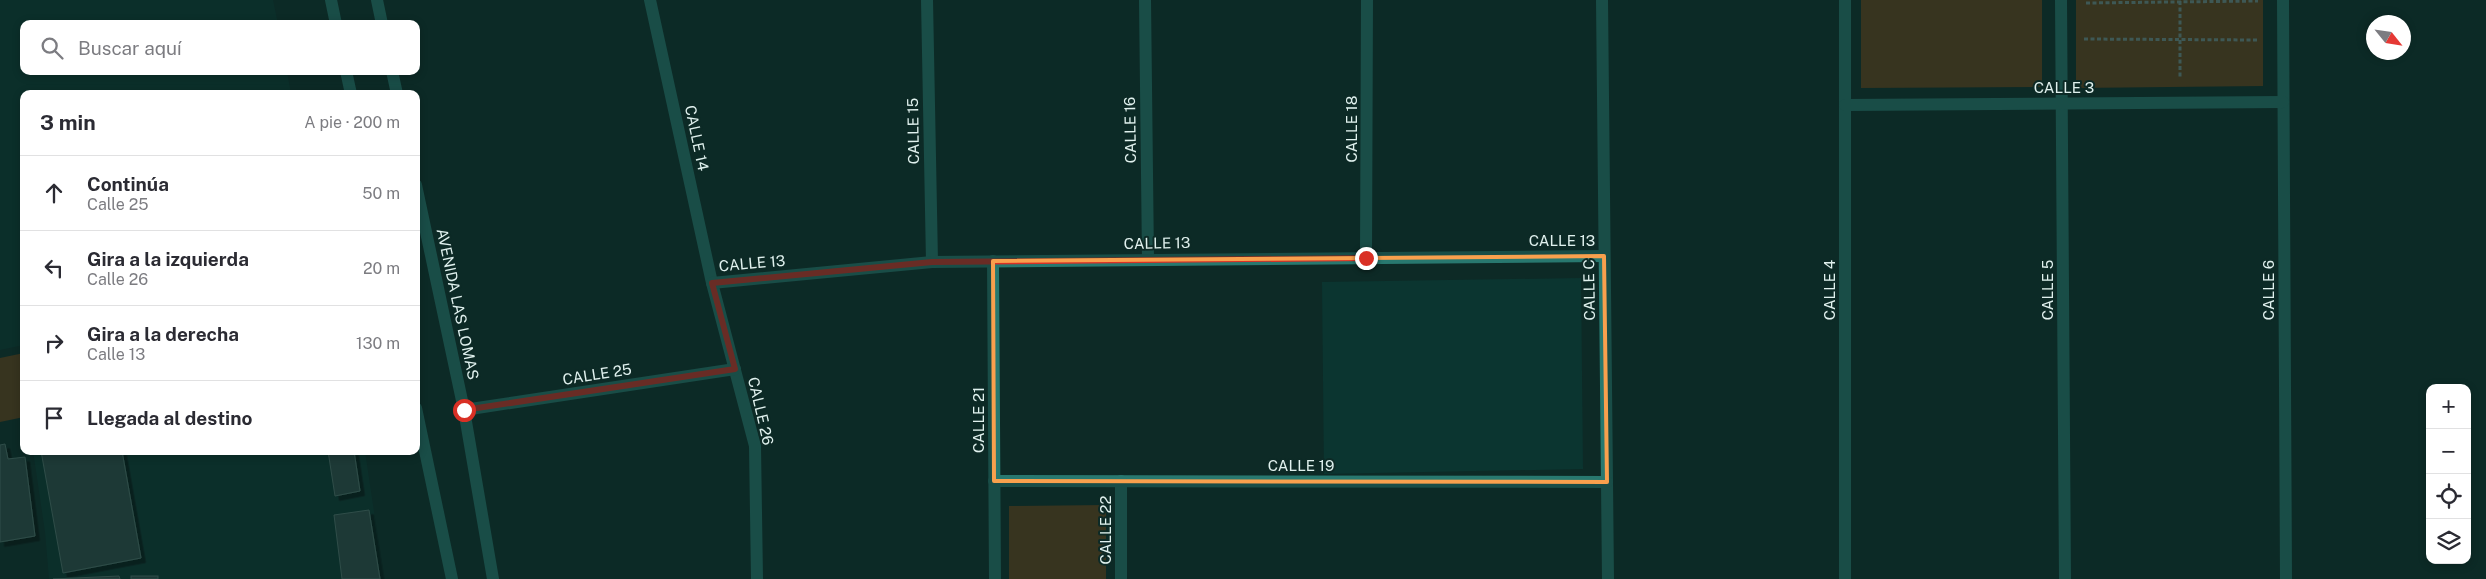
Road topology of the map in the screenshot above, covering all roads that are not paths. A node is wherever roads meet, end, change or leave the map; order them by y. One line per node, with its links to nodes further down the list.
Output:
1 (332, 0): 11 (street)
2 (377, 0): 12 (street)
3 (650, 0): 26 (street, CALLE 14)
4 (927, 0): 25 (street, CALLE 15)
5 (1144, 0): 23 (street, CALLE 16)
6 (1367, 0): 22 (street, CALLE 18)
7 (1602, 0): 21 (street, CALLE C)
8 (1845, 0): 19 (street, CALLE 4)
9 (2061, 0): 18 (street, CALLE 5)
10 (2283, 0): 17 (street, CALLE 6)
11 (335, 20)
12 (381, 20)
13 (347, 75): 15 (street)
14 (393, 75): 16 (street)
15 (350, 90)
16 (396, 90)
17 (2283, 102): 18 (street, CALLE 3); 41 (street, CALLE 6)
18 (2061, 103): 19 (street, CALLE 3); 40 (street, CALLE 5)
19 (1845, 105): 39 (street, CALLE 4)
20 (420, 204): 28 (street, AVENIDA LAS LOMAS)
21 (1604, 256): 22 (street, CALLE 13); 32 (street, CALLE C)
22 (1366, 258): 23 (street, CALLE 13)
23 (1148, 260): 24 (street, CALLE 13)
24 (993, 261): 25 (street, CALLE 13); 31 (street, CALLE 21)
25 (932, 262): 26 (street, CALLE 13)
26 (712, 283): 27 (street, CALLE 26)
27 (735, 369): 28 (street, CALLE 25); 35 (street, CALLE 26)
28 (464, 410): 34 (street, AVENIDA LAS LOMAS)
29 (420, 427): 33 (street)
30 (1121, 481): 31 (street, CALLE 19); 32 (street, CALLE 19); 37 (street, CALLE 22)
31 (994, 482): 36 (street, CALLE 21)
32 (1607, 482): 38 (street, CALLE C)
33 (452, 579)
34 (493, 579)
35 (757, 579)
36 (995, 579)
37 (1121, 579)
38 (1608, 579)
39 (1845, 579)
40 (2065, 579)
41 (2286, 579)

